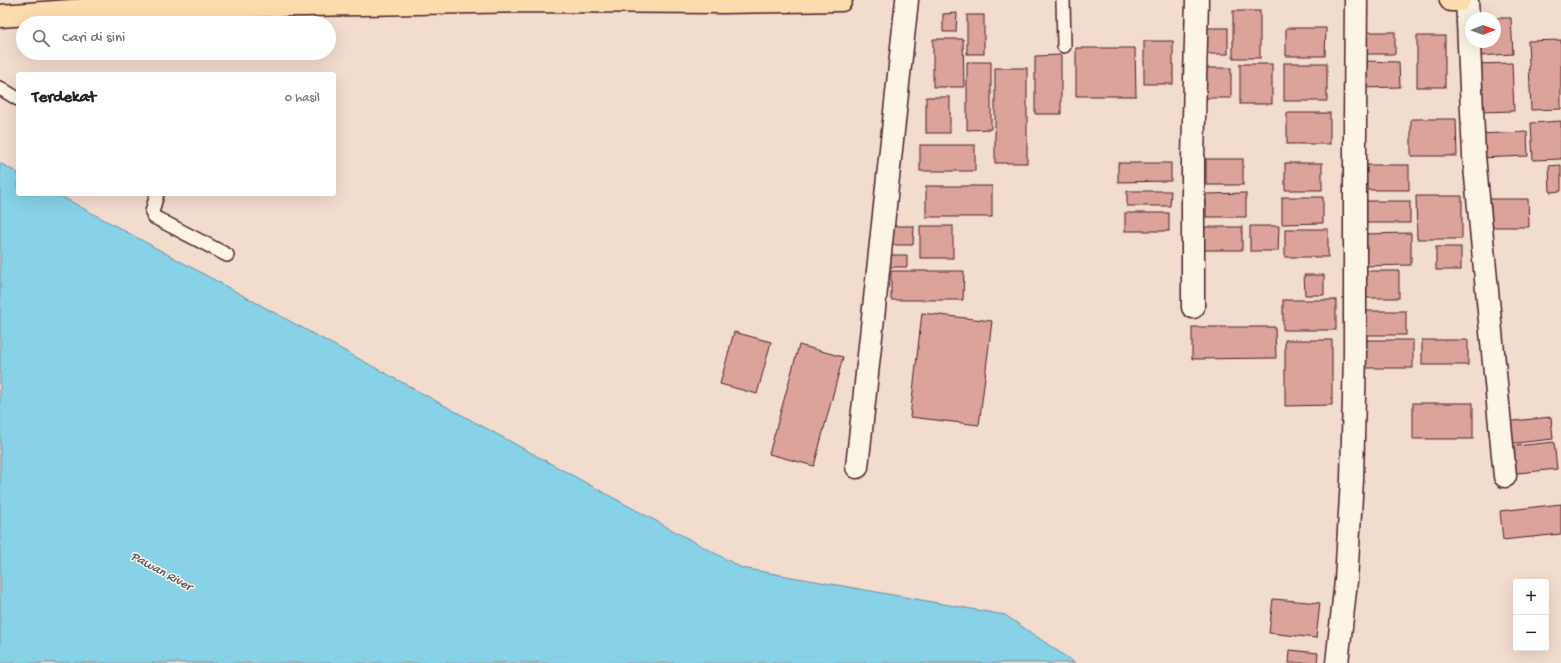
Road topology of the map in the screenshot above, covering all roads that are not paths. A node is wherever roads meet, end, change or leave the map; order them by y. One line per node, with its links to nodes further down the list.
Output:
1 (841, 0): 11 (main road)
2 (907, 0): 20 (street)
3 (1063, 0): 14 (lane)
4 (1197, 0): 19 (street)
5 (1356, 0): 22 (street)
6 (1451, 0): 7 (main road)
7 (1459, 0)
8 (1466, 0): 21 (street)
9 (462, 1): 10 (main road); 12 (main road)
10 (581, 1): 11 (main road)
11 (722, 1)
12 (185, 3): 13 (main road)
13 (0, 16)
14 (1064, 46)
15 (0, 88): 16 (lane)
16 (16, 98)
17 (156, 196): 18 (lane)
18 (227, 254)
19 (1193, 307)
20 (857, 466)
21 (1505, 476)
22 (1336, 663)

